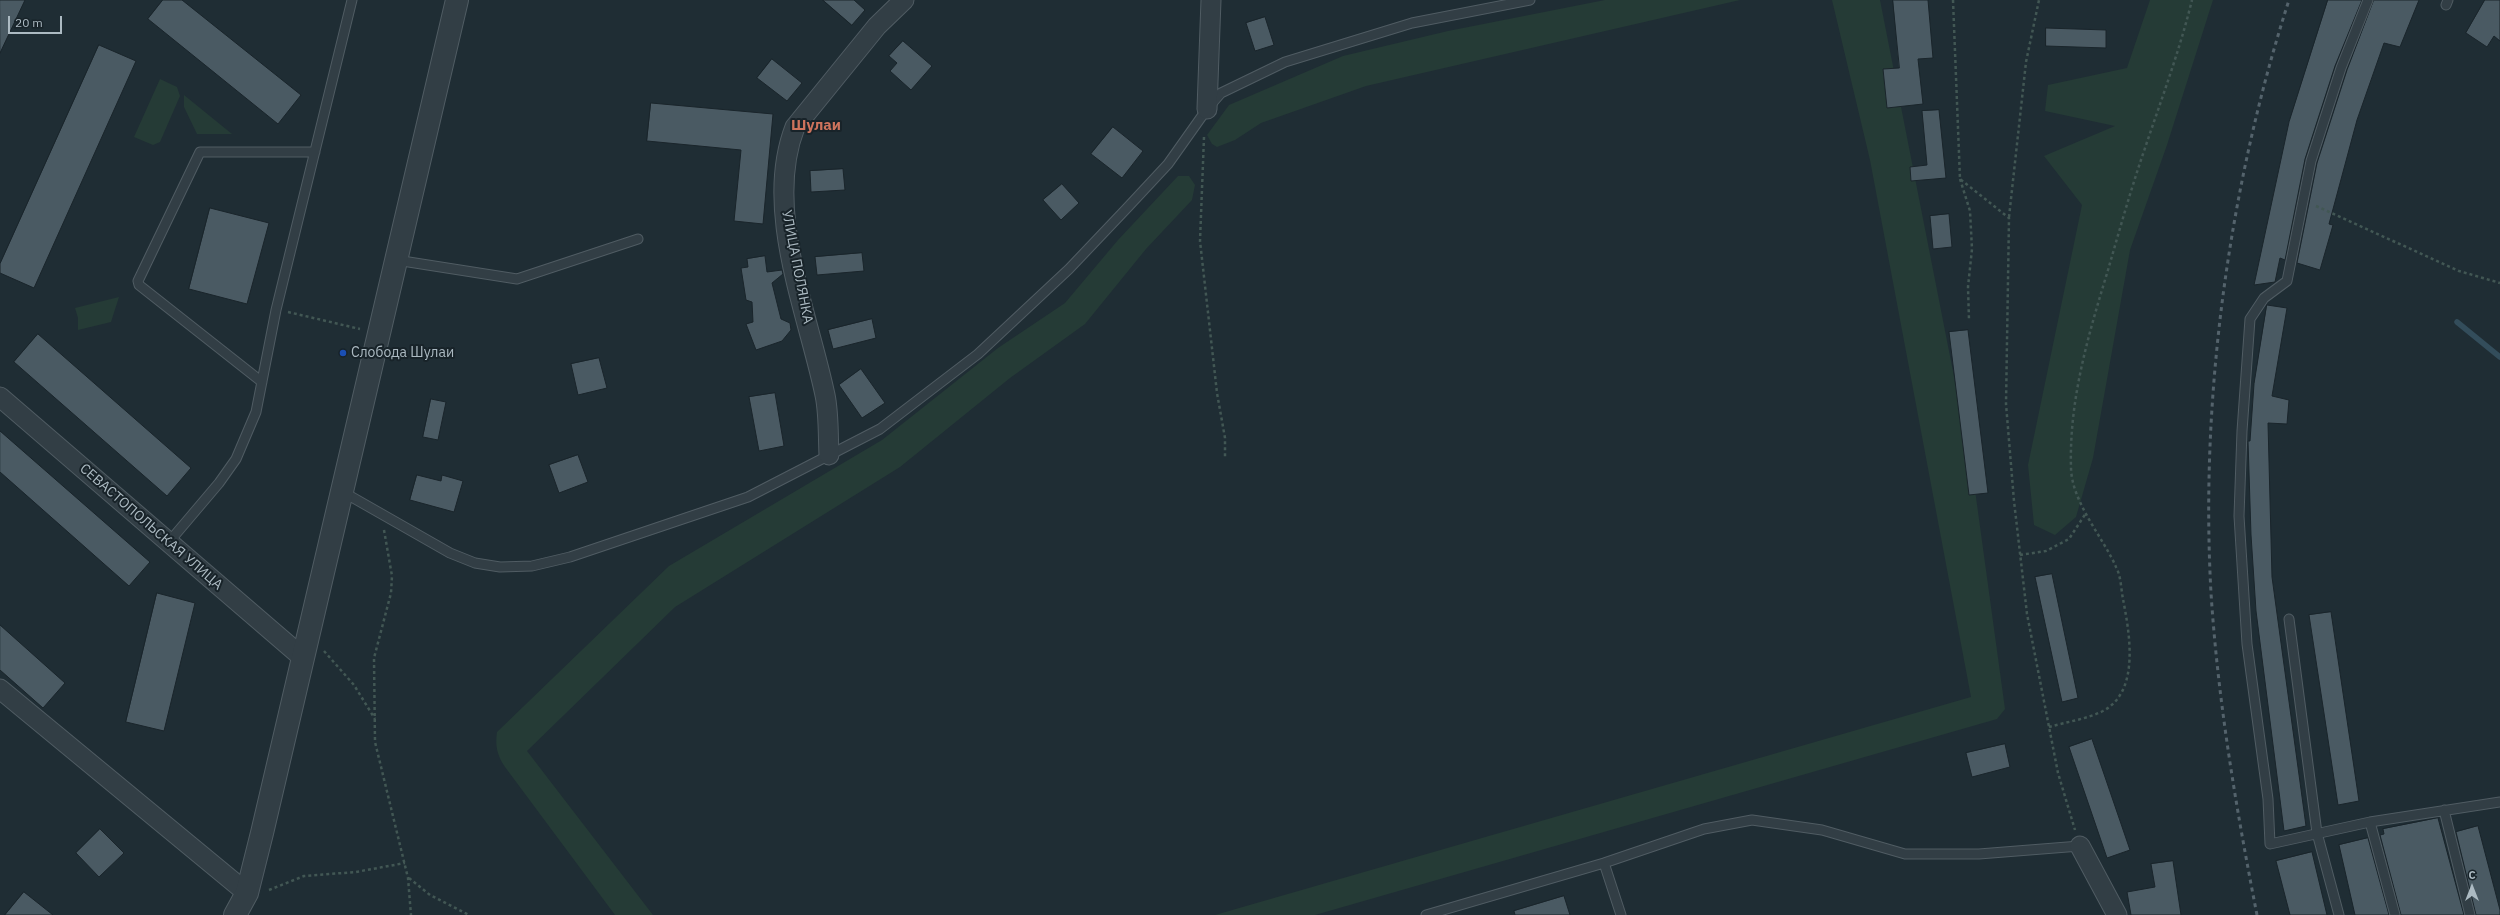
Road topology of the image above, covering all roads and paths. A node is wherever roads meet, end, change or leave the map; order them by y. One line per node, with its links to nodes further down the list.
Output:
1 (352, 0): 11 (lane)
2 (457, 0): 16 (street)
3 (904, 0): 23 (street, УЛИЦА ПОЛЯНКА)
4 (1212, 0): 10 (street)
5 (1530, 0): 10 (lane)
6 (1953, 0): 12 (path)
7 (2039, 0): 14 (path)
8 (2192, 0): 26 (path)
9 (2368, 0): 13 (lane)
10 (1207, 109): 23 (lane); 24 (path)
11 (315, 152): 18 (lane); 21 (lane)
12 (1960, 179): 14 (path); 19 (path)
13 (2303, 201): 17 (path); 38 (lane)
14 (2009, 218): 29 (path)
15 (638, 239): 16 (lane)
16 (395, 260): 20 (street)
17 (2500, 283)
18 (276, 310): 20 (path); 21 (lane)
19 (1969, 320)
20 (378, 333): 25 (street)
21 (262, 382): 28 (lane)
22 (0, 398): 28 (street, СЕВАСТОПОЛЬСКАЯ УЛИЦА)
23 (829, 455): 27 (lane)
24 (1225, 457)
25 (342, 492): 27 (lane); 31 (street)
26 (2086, 513): 29 (path); 34 (path)
27 (382, 516): 33 (path)
28 (169, 542): 31 (street, СЕВАСТОПОЛЬСКАЯ УЛИЦА)
29 (2020, 555): 34 (path)
30 (2289, 619): 38 (lane)
31 (304, 651): 33 (path); 43 (street)
32 (0, 689): 43 (street)
33 (375, 719): 40 (path)
34 (2049, 727): 39 (path)
35 (2500, 802): 36 (lane)
36 (2444, 810): 37 (lane); 51 (lane)
37 (2370, 822): 38 (lane); 50 (lane)
38 (2317, 833): 49 (lane)
39 (2080, 846): 41 (lane); 48 (street)
40 (405, 863): 42 (path); 43 (path)
41 (1604, 863): 46 (lane); 47 (lane)
42 (408, 878): 44 (path); 45 (path)
43 (242, 903)
44 (411, 915)
45 (469, 915)
46 (1426, 915)
47 (1620, 915)
48 (2118, 915)
49 (2339, 915)
50 (2395, 915)
51 (2470, 915)

